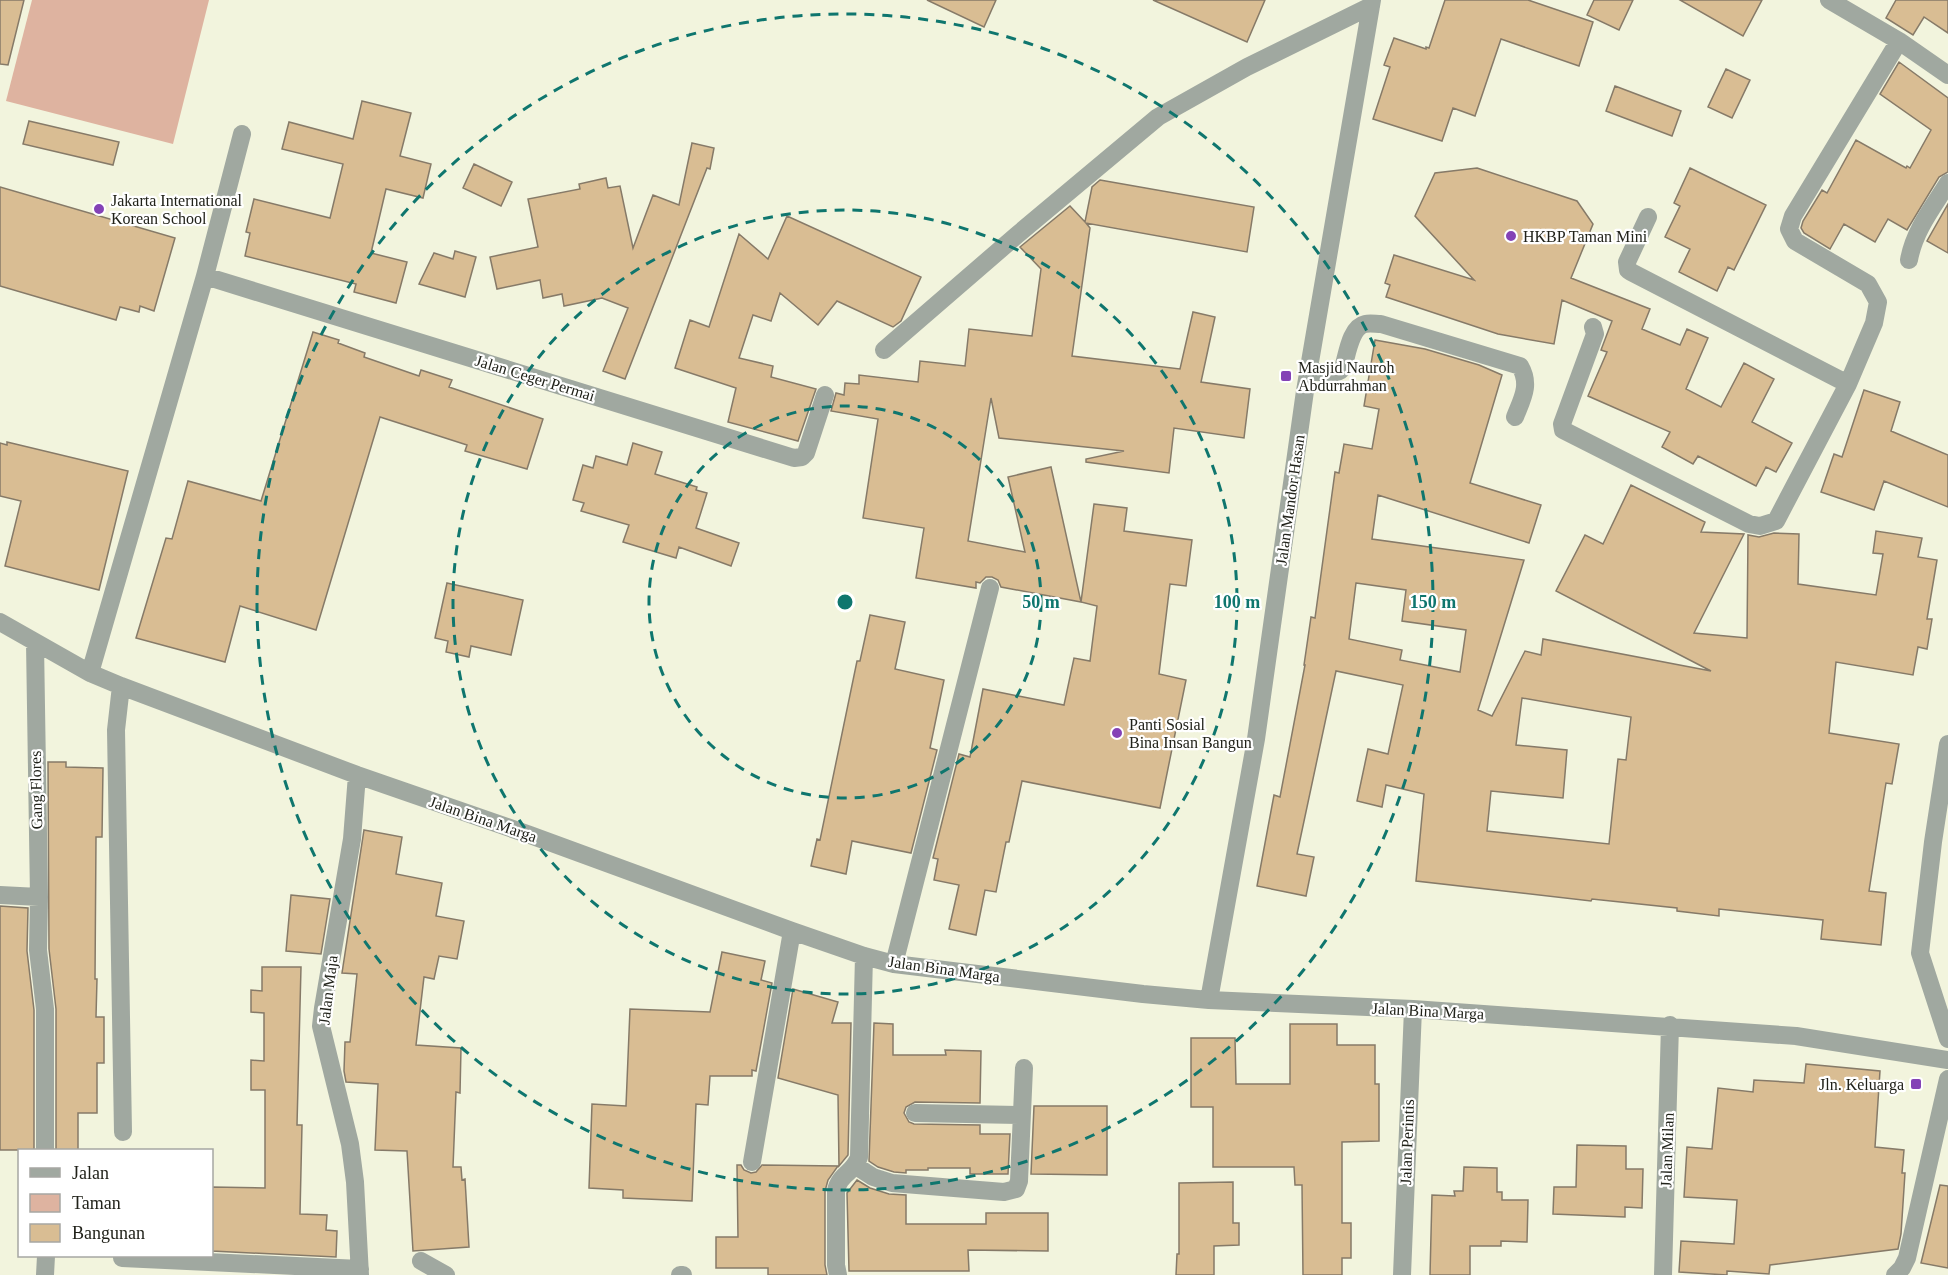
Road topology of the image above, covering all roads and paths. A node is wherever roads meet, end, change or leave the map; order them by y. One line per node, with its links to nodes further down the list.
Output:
1 (1829, 0): 3 (street)
2 (1372, 3): 11 (street); 12 (street, Jalan Mandor Hasan)
3 (1899, 40): 4 (street); 13 (street)
4 (1948, 75)
5 (242, 134): 9 (street)
6 (1948, 183): 8 (street)
7 (1648, 217): 13 (street)
8 (1909, 260)
9 (205, 276): 14 (street, Jalan Ceger Permai); 19 (street)
10 (1593, 327): 13 (street)
11 (884, 350)
12 (1308, 370): 15 (street); 28 (street, Jalan Mandor Hasan)
13 (1848, 384)
14 (825, 395)
15 (1515, 417)
16 (990, 588): 27 (street)
17 (0, 622): 18 (street, Jalan Bina Marga)
18 (34, 643): 19 (street, Jalan Bina Marga); 24 (street, Gang Flores)
19 (90, 673): 20 (street, Jalan Bina Marga)
20 (121, 686): 22 (street, Jalan Bina Marga); 37 (street)
21 (1948, 744): 31 (street)
22 (357, 775): 25 (street, Jalan Bina Marga); 44 (street, Jalan Maja)
23 (0, 895): 24 (street)
24 (39, 897): 38 (street, Gang Flores)
25 (792, 931): 26 (street, Jalan Bina Marga); 39 (street)
26 (864, 956): 27 (street, Jalan Bina Marga); 40 (street)
27 (894, 964): 28 (street, Jalan Bina Marga)
28 (1209, 1000): 29 (street, Jalan Bina Marga)
29 (1413, 1009): 30 (street, Jalan Bina Marga); 48 (street, Jalan Perintis)
30 (1670, 1025): 32 (street, Jalan Bina Marga); 49 (street, Jalan Milan)
31 (1948, 1039)
32 (1948, 1060)
33 (1024, 1068): 36 (street)
34 (1948, 1078): 50 (street)
35 (915, 1113): 36 (street)
36 (1021, 1115): 40 (street)
37 (123, 1131)
38 (45, 1149)
39 (752, 1162)
40 (856, 1166): 47 (street)
41 (45, 1257): 45 (street)
42 (122, 1258): 44 (street)
43 (422, 1261): 46 (street)
44 (360, 1272)
45 (45, 1275)
46 (447, 1275)
47 (838, 1275)
48 (1402, 1275)
49 (1663, 1275)
50 (1895, 1275)

